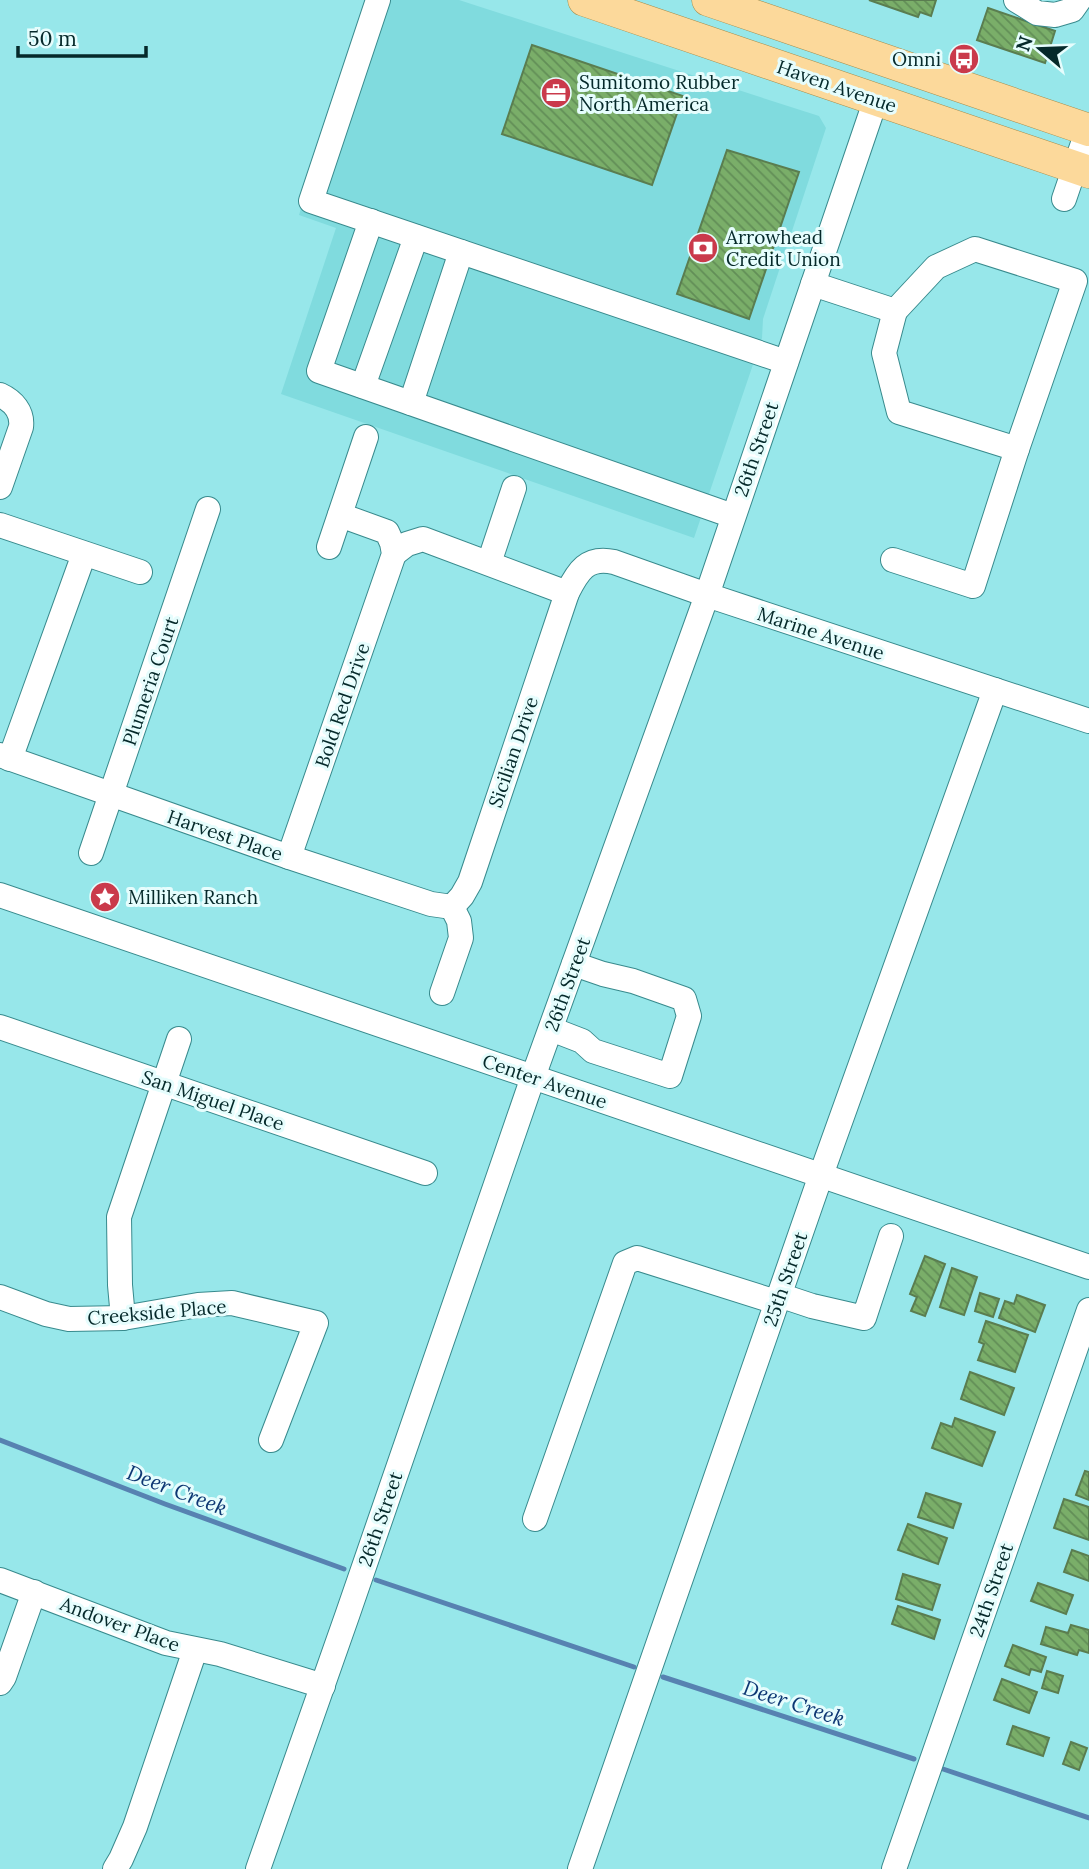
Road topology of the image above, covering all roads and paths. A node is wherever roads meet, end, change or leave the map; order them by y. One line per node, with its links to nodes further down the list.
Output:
1 (379, 0): 10 (street)
2 (584, 0): 6 (main road, Haven Avenue)
3 (708, 0): 7 (main road, Haven Avenue)
4 (1016, 0): 5 (street)
5 (1079, 0)
6 (876, 99): 8 (main road, Haven Avenue); 13 (street, 26th Street)
7 (1088, 129): 8 (street)
8 (1082, 169): 9 (street)
9 (1064, 200)
10 (371, 221): 11 (street); 16 (street)
11 (416, 236): 12 (street); 16 (street)
12 (461, 252): 15 (street); 17 (street)
13 (813, 284): 14 (street); 15 (street, 26th Street)
14 (895, 311): 20 (street); 20 (street)
15 (786, 362): 25 (street, 26th Street)
16 (363, 386): 17 (street)
17 (411, 402): 25 (street)
18 (9, 403): 21 (street)
19 (366, 437): 24 (street)
20 (1017, 449): 30 (street)
21 (0, 486)
22 (514, 488): 31 (street)
23 (208, 509): 38 (street, Plumeria Court)
24 (340, 515): 27 (street); 29 (street)
25 (733, 516): 34 (street, 26th Street)
26 (0, 525): 28 (street)
27 (329, 547)
28 (84, 554): 32 (street); 37 (street)
29 (394, 554): 31 (street); 40 (street, Bold Red Drive)
30 (893, 560)
31 (489, 563): 33 (street)
32 (140, 572)
33 (567, 593): 34 (street, Marine Avenue); 42 (street, Sicilian Drive)
34 (707, 595): 35 (street, Marine Avenue); 43 (street, 26th Street)
35 (995, 690): 36 (street, Marine Avenue); 51 (street, 25th Street)
36 (1089, 721)
37 (5, 757): 38 (street, Harvest Place)
38 (111, 795): 39 (street, Plumeria Court); 40 (street, Harvest Place)
39 (91, 853)
40 (289, 857): 42 (street, Harvest Place)
41 (0, 895): 48 (street, Center Avenue)
42 (452, 907): 44 (street)
43 (574, 964): 46 (street, 26th Street); 46 (street)
44 (442, 993)
45 (0, 1027): 49 (street, San Miguel Place)
46 (551, 1029): 48 (street, 26th Street)
47 (178, 1039): 49 (street)
48 (533, 1077): 51 (street, Center Avenue); 64 (street, 26th Street)
49 (163, 1083): 50 (street, San Miguel Place); 57 (street)
50 (425, 1173)
51 (821, 1175): 53 (street, Center Avenue); 55 (street, 25th Street)
52 (891, 1236): 55 (street)
53 (1089, 1267)
54 (0, 1297): 57 (street, Creekside Place)
55 (778, 1299): 59 (street); 67 (street, 25th Street)
56 (1089, 1310): 68 (street, 24th Street)
57 (123, 1318): 58 (street, Creekside Place)
58 (271, 1440)
59 (535, 1519)
60 (0, 1580): 61 (street, Andover Place)
61 (34, 1592): 62 (street, Andover Place); 63 (street)
62 (195, 1650): 64 (street, Andover Place); 65 (street)
63 (0, 1683)
64 (323, 1686): 66 (street, 26th Street)
65 (115, 1869)
66 (258, 1869)
67 (580, 1869)
68 (894, 1869)

